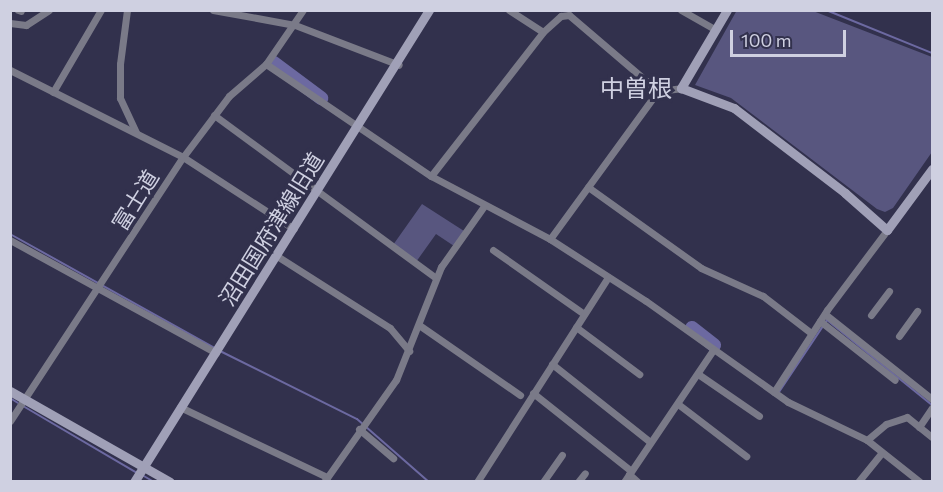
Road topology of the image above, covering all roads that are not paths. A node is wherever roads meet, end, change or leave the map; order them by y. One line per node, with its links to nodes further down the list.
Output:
1 (49, 10): 10 (street)
2 (101, 10): 19 (street)
3 (128, 10): 22 (street)
4 (213, 10): 11 (street)
5 (303, 10): 11 (street, 富士道)
6 (429, 10): 15 (street, 沼田国府津線旧道)
7 (509, 10): 13 (street)
8 (681, 10): 12 (street)
9 (727, 10): 12 (street)
10 (10, 23)
11 (295, 24): 14 (street, 富士道); 15 (street)
12 (716, 30): 17 (street)
13 (543, 32): 18 (street); 25 (street)
14 (266, 64): 20 (street, 富士道); 21 (street)
15 (399, 65): 21 (street, 沼田国府津線旧道)
16 (10, 70): 19 (street)
17 (681, 88): 18 (street); 30 (street)
18 (658, 91): 26 (street)
19 (54, 92): 22 (street)
20 (214, 115): 23 (street, 富士道); 27 (street)
21 (358, 128): 25 (street); 27 (street, 沼田国府津線旧道)
22 (136, 133): 23 (street)
23 (183, 157): 29 (street); 37 (street, 富士道)
24 (933, 169): 30 (street)
25 (431, 176): 28 (street)
26 (588, 187): 31 (street); 45 (street)
27 (317, 191): 29 (street, 沼田国府津線旧道); 36 (street)
28 (484, 206): 31 (street); 36 (street)
29 (294, 229): 34 (street, 沼田国府津線旧道)
30 (887, 230): 42 (street)
31 (550, 239): 35 (street)
32 (10, 240): 37 (street)
33 (493, 250): 40 (street)
34 (278, 256): 47 (street, 沼田国府津線旧道); 49 (street)
35 (608, 276): 40 (street); 48 (street)
36 (436, 278): 43 (street)
37 (100, 286): 47 (street); 59 (street, 富士道)
38 (889, 291): 41 (street)
39 (917, 311): 46 (street)
40 (584, 314): 44 (street)
41 (871, 315)
42 (824, 320): 45 (street); 53 (street); 58 (street)
43 (418, 325): 49 (street); 57 (street)
44 (576, 327): 50 (street); 51 (street)
45 (811, 333): 55 (street)
46 (899, 336)
47 (218, 350): 61 (street, 沼田国府津線旧道)
48 (713, 350): 52 (street); 55 (street)
49 (410, 351): 65 (street)
50 (552, 364): 56 (street); 69 (street)
51 (639, 374)
52 (698, 374): 60 (street); 63 (street)
53 (896, 380)
54 (10, 391): 59 (street)
55 (774, 392): 68 (street)
56 (533, 393): 75 (street); 80 (street)
57 (520, 395)
58 (933, 399)
59 (25, 400): 64 (street, 富士道); 74 (street)
60 (678, 404): 69 (street); 72 (street)
61 (180, 407): 74 (street, 沼田国府津線旧道); 77 (street)
62 (932, 409): 66 (street)
63 (759, 416)
64 (10, 421)
65 (362, 426): 73 (street); 77 (street)
66 (919, 427): 67 (street); 68 (street)
67 (933, 437)
68 (867, 440): 70 (street)
69 (650, 442): 75 (street)
70 (882, 452): 85 (street); 86 (street)
71 (562, 455): 81 (street)
72 (747, 456)
73 (393, 458)
74 (143, 467): 78 (street, 沼田国府津線旧道); 79 (street)
75 (630, 472): 83 (street); 84 (street)
76 (585, 473): 82 (street)
77 (326, 479)
78 (134, 482)
79 (170, 482)
80 (477, 482)
81 (543, 482)
82 (578, 482)
83 (624, 482)
84 (638, 482)
85 (858, 482)
86 (920, 482)

